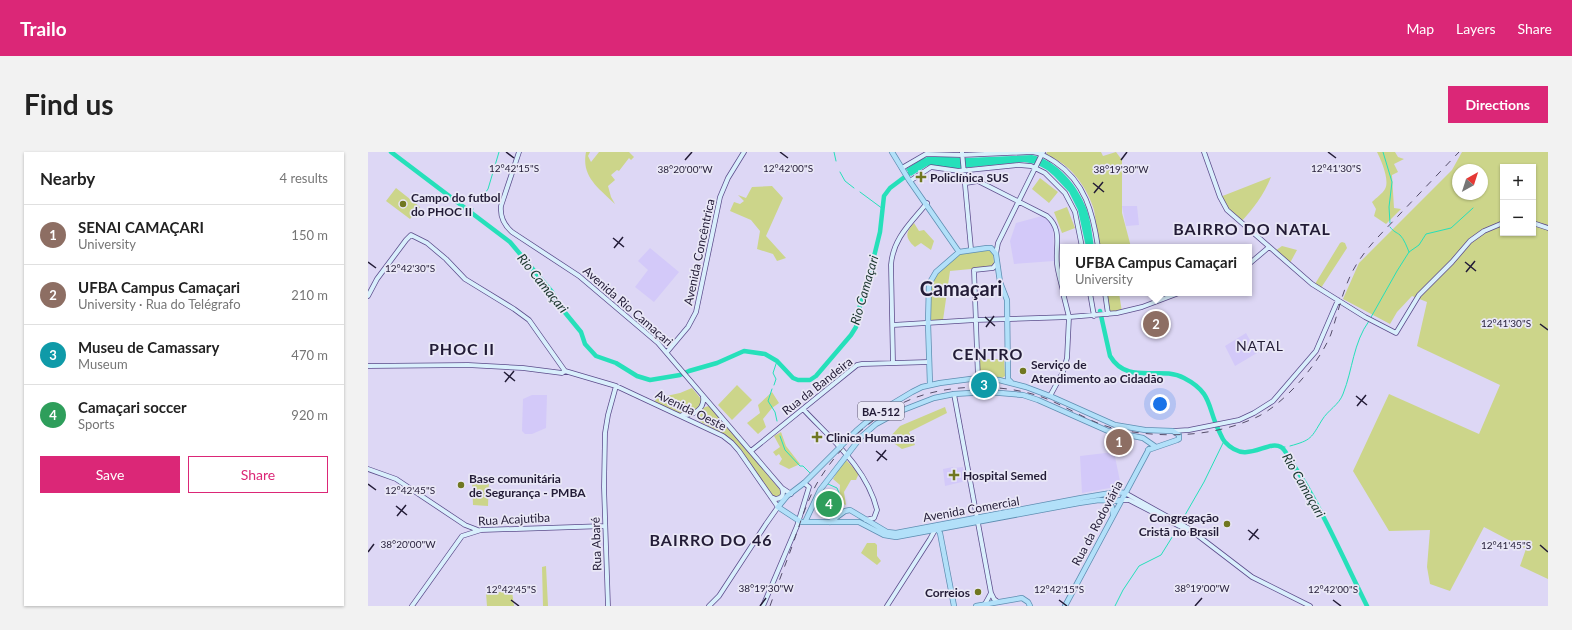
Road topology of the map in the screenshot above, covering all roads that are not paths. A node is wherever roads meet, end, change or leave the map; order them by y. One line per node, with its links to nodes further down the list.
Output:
1 (519, 152): 41 (street, Avenida Rio Camaçari)
2 (744, 152): 41 (street, Avenida Concêntrica)
3 (892, 152): 9 (main road)
4 (1204, 152): 21 (street)
5 (1042, 154): 6 (street); 7 (street); 19 (street)
6 (962, 155): 8 (street); 9 (street)
7 (1036, 167): 8 (street); 12 (street); 18 (street)
8 (964, 169): 10 (street); 11 (street)
9 (903, 170): 10 (main road)
10 (909, 180): 13 (main road)
11 (966, 183): 12 (street); 22 (street)
12 (1019, 201): 17 (street); 27 (street)
13 (927, 203): 23 (main road); 40 (street)
14 (1500, 224): 33 (street)
15 (1536, 224): 16 (street)
16 (1548, 228)
17 (1000, 240): 20 (street); 24 (street)
18 (1081, 244)
19 (1097, 244)
20 (987, 248): 22 (main road); 24 (main road)
21 (1269, 248): 25 (street); 33 (street)
22 (971, 249): 23 (main road)
23 (959, 252): 39 (main road)
24 (996, 254): 26 (main road)
25 (1252, 262)
26 (997, 263): 37 (main road); 38 (street)
27 (1060, 278)
28 (368, 296): 45 (street)
29 (1064, 296): 36 (street)
30 (1091, 296): 35 (street)
31 (1105, 296): 34 (street)
32 (1172, 296): 34 (street)
33 (1338, 300): 65 (street)
34 (1107, 315): 35 (street)
35 (1096, 316): 36 (street)
36 (1069, 317): 37 (street); 55 (street)
37 (1008, 319): 38 (street); 47 (main road)
38 (975, 320): 39 (street); 46 (street)
39 (928, 323): 40 (street); 42 (main road)
40 (893, 325): 43 (street)
41 (667, 352): 54 (street, Avenida Rio Camaçari)
42 (929, 362): 43 (street, Rua da Bandeira); 48 (main road)
43 (893, 363): 58 (street, Rua da Bandeira)
44 (368, 366): 45 (street, Avenida Oeste)
45 (565, 371): 49 (street, Avenida Oeste)
46 (978, 378): 47 (main road); 48 (main road)
47 (1014, 384): 50 (main road); 52 (main road)
48 (930, 385): 71 (main road, BA-512)
49 (616, 386): 60 (street, Avenida Oeste); 101 (street, Rua Abaré)
50 (1026, 387): 53 (main road); 55 (main road)
51 (954, 394): 52 (main road); 75 (main road); 94 (street)
52 (1016, 394): 53 (main road)
53 (1023, 395): 64 (main road)
54 (703, 396): 56 (street); 57 (street, Avenida Rio Camaçari)
55 (1050, 396): 61 (main road)
56 (702, 406): 57 (street); 59 (street)
57 (712, 406): 73 (street, Avenida Rio Camaçari)
58 (803, 409): 71 (street); 73 (street, Rua da Bandeira)
59 (695, 413): 60 (street); 62 (street)
60 (680, 415): 62 (street, Avenida Oeste)
61 (1103, 420): 63 (main road); 64 (main road)
62 (700, 424): 85 (street, Avenida Oeste)
63 (1115, 425): 66 (main road); 67 (main road)
64 (1101, 428): 67 (main road)
65 (1189, 430): 66 (street); 68 (street)
66 (1173, 431): 68 (main road)
67 (1113, 432): 69 (main road)
68 (1180, 439): 70 (main road)
69 (1148, 442): 70 (main road); 72 (main road, Rua da Rodoviária)
70 (1156, 447): 72 (main road)
71 (839, 448): 74 (main road, BA-512); 75 (street)
72 (1148, 450): 79 (main road, Rua da Rodoviária)
73 (751, 451): 80 (street, Avenida Rio Camaçari)
74 (834, 453): 76 (main road); 78 (main road, BA-512)
75 (846, 455): 76 (main road); 93 (street)
76 (842, 460): 96 (main road)
77 (368, 469): 100 (street)
78 (804, 483): 84 (main road, BA-512); 95 (street)
79 (1128, 486): 81 (main road); 83 (main road, Rua da Rodoviária)
80 (782, 488): 84 (street, Avenida Rio Camaçari); 85 (street)
81 (1119, 492): 82 (main road, Avenida Comercial); 83 (main road, Avenida Comercial)
82 (1110, 493): 88 (main road); 91 (main road, Avenida Comercial)
83 (1124, 493): 87 (main road, Rua da Rodoviária); 99 (street)
84 (791, 494): 89 (main road, BA-512)
85 (771, 497): 89 (street, Avenida Oeste)
86 (1108, 500): 88 (main road, Avenida Comercial); 91 (main road, Avenida Comercial); 92 (main road)
87 (1121, 500): 88 (main road, Avenida Comercial); 92 (main road, Rua da Rodoviária); 99 (street)
88 (1114, 501)
89 (778, 507): 95 (main road); 112 (street)
90 (843, 513): 93 (main road, Avenida Comercial); 97 (main road); 98 (main road)
91 (1005, 515): 94 (main road, Avenida Comercial)
92 (1113, 516): 118 (main road, Rua da Rodoviária)
93 (864, 520): 94 (main road, Avenida Comercial)
94 (978, 520): 103 (main road, Avenida Comercial); 107 (street)
95 (799, 521): 96 (main road, Avenida Comercial); 113 (street)
96 (805, 522): 97 (main road, Avenida Comercial)
97 (830, 522): 98 (main road, Avenida Comercial)
98 (847, 522): 103 (main road, Avenida Comercial)
99 (1178, 524): 119 (street)
100 (465, 525): 102 (street); 104 (street)
101 (605, 526): 102 (street, Rua Acajutiba); 111 (street, Rua Abaré)
102 (479, 530): 104 (street, Rua Acajutiba)
103 (936, 530): 105 (main road); 106 (street)
104 (462, 536): 110 (street)
105 (941, 537): 106 (street); 115 (main road)
106 (930, 540): 114 (street)
107 (991, 593): 108 (street); 109 (street)
108 (998, 602): 109 (main road); 117 (main road)
109 (985, 604): 116 (main road)
110 (412, 606)
111 (608, 606)
112 (709, 606)
113 (763, 606)
114 (887, 606)
115 (954, 606)
116 (976, 606)
117 (1030, 606)
118 (1065, 606)
119 (1310, 606)

